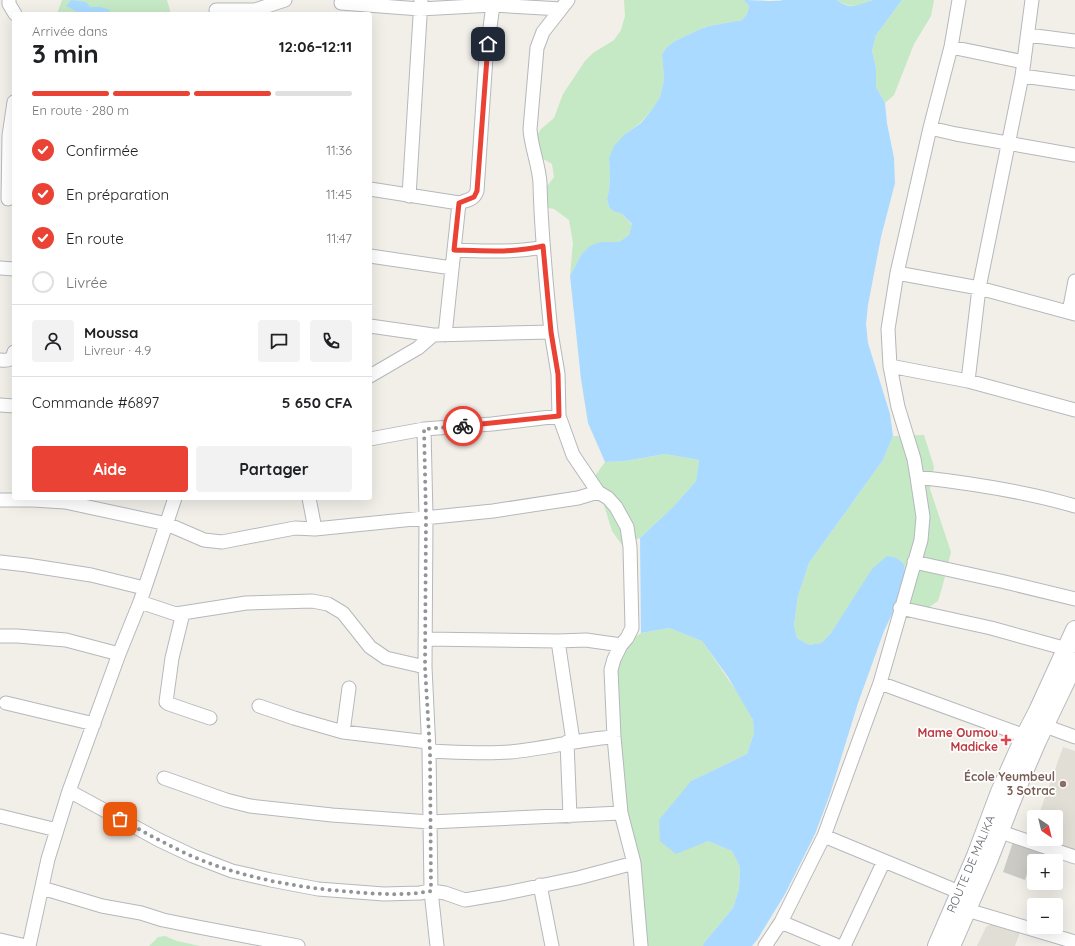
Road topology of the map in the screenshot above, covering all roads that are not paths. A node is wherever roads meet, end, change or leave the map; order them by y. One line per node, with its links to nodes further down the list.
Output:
1 (9, 0): 11 (street)
2 (285, 0): 9 (street)
3 (958, 0): 15 (street)
4 (1032, 0): 13 (street)
5 (565, 4): 7 (street); 28 (street)
6 (420, 5): 7 (street); 8 (street); 25 (street)
7 (493, 5): 27 (street)
8 (341, 6)
9 (216, 10)
10 (0, 11): 12 (street)
11 (13, 12)
12 (12, 14)
13 (1028, 35): 14 (street); 16 (street)
14 (1075, 41)
15 (951, 47): 16 (street); 20 (street)
16 (1024, 62): 17 (street)
17 (1022, 76): 18 (street); 22 (street)
18 (1075, 83)
19 (12, 110): 21 (street)
20 (930, 128): 22 (street); 34 (street)
21 (5, 136): 26 (street)
22 (1008, 143): 23 (street); 36 (street)
23 (1075, 155)
24 (372, 188): 25 (street)
25 (409, 196): 27 (street)
26 (7, 199)
27 (459, 203): 29 (street)
28 (543, 246): 29 (street); 39 (street)
29 (454, 250): 32 (street)
30 (372, 256): 32 (street)
31 (0, 268): 33 (street)
32 (452, 268): 40 (street)
33 (12, 269)
34 (897, 273): 36 (street); 43 (street)
35 (1075, 281): 37 (street)
36 (979, 288): 37 (street); 45 (street)
37 (1072, 313)
38 (372, 326): 40 (street)
39 (551, 332): 40 (street); 49 (street)
40 (439, 335): 44 (street)
41 (12, 356): 42 (street)
42 (0, 360)
43 (890, 366): 45 (street); 52 (street)
44 (372, 375)
45 (968, 381): 48 (street)
46 (0, 404): 47 (street)
47 (12, 406)
48 (1075, 410)
49 (559, 416): 50 (street); 53 (street)
50 (424, 429): 51 (street); 58 (street)
51 (372, 439)
52 (917, 477): 57 (street); 62 (street)
53 (598, 492): 58 (street); 72 (street)
54 (0, 500): 59 (street)
55 (174, 500): 59 (street)
56 (309, 500): 60 (street)
57 (1075, 506)
58 (426, 517): 60 (street); 70 (street)
59 (167, 524): 60 (street); 63 (street)
60 (315, 529)
61 (0, 562): 63 (street)
62 (914, 562): 64 (street); 66 (street)
63 (144, 588): 65 (street)
64 (1075, 599)
65 (140, 602): 67 (street); 73 (street)
66 (900, 608): 74 (street); 76 (street)
67 (183, 613): 75 (street); 80 (street)
68 (1075, 630): 74 (main road, ROUTE DE MALIKA)
69 (0, 636): 73 (street)
70 (425, 639): 71 (street); 75 (street)
71 (558, 640): 72 (street); 87 (street)
72 (621, 645): 85 (street)
73 (119, 654): 81 (street)
74 (1071, 656): 82 (main road, ROUTE DE MALIKA); 84 (main road, ROUTE DE MALIKA)
75 (425, 667): 88 (street)
76 (880, 683): 84 (street); 97 (street)
77 (349, 688): 83 (street)
78 (6, 703): 81 (street)
79 (259, 706): 83 (street)
80 (210, 718)
81 (94, 724): 90 (street)
82 (1045, 726): 86 (street); 95 (main road, ROUTE DE MALIKA)
83 (343, 732): 88 (street)
84 (1025, 736): 95 (main road, ROUTE DE MALIKA)
85 (614, 737): 87 (street); 91 (street)
86 (1075, 737)
87 (570, 742): 88 (street); 93 (street)
88 (429, 747): 94 (street)
89 (164, 778): 94 (street)
90 (69, 791): 96 (street); 103 (street)
91 (622, 813): 93 (street); 100 (street)
92 (0, 816): 96 (street)
93 (570, 816): 94 (street)
94 (430, 822): 103 (street)
95 (993, 829): 98 (street); 104 (main road, ROUTE DE MALIKA); 105 (main road, ROUTE DE MALIKA)
96 (58, 830): 102 (street)
97 (824, 836): 99 (street); 106 (street)
98 (1075, 857)
99 (884, 861): 104 (street); 117 (street)
100 (634, 863): 101 (street); 114 (street)
101 (540, 885): 103 (street); 113 (street)
102 (42, 888): 110 (street); 111 (street)
103 (431, 891): 112 (street)
104 (959, 892): 118 (main road, ROUTE DE MALIKA)
105 (967, 910): 108 (street); 119 (main road, ROUTE DE MALIKA)
106 (781, 922): 115 (street); 116 (street)
107 (0, 940): 110 (street)
108 (1056, 941): 109 (street)
109 (1075, 942)
110 (27, 946)
111 (298, 946)
112 (437, 946)
113 (552, 946)
114 (641, 946)
115 (765, 946)
116 (838, 946)
117 (844, 946)
118 (936, 946)
119 (951, 946)

